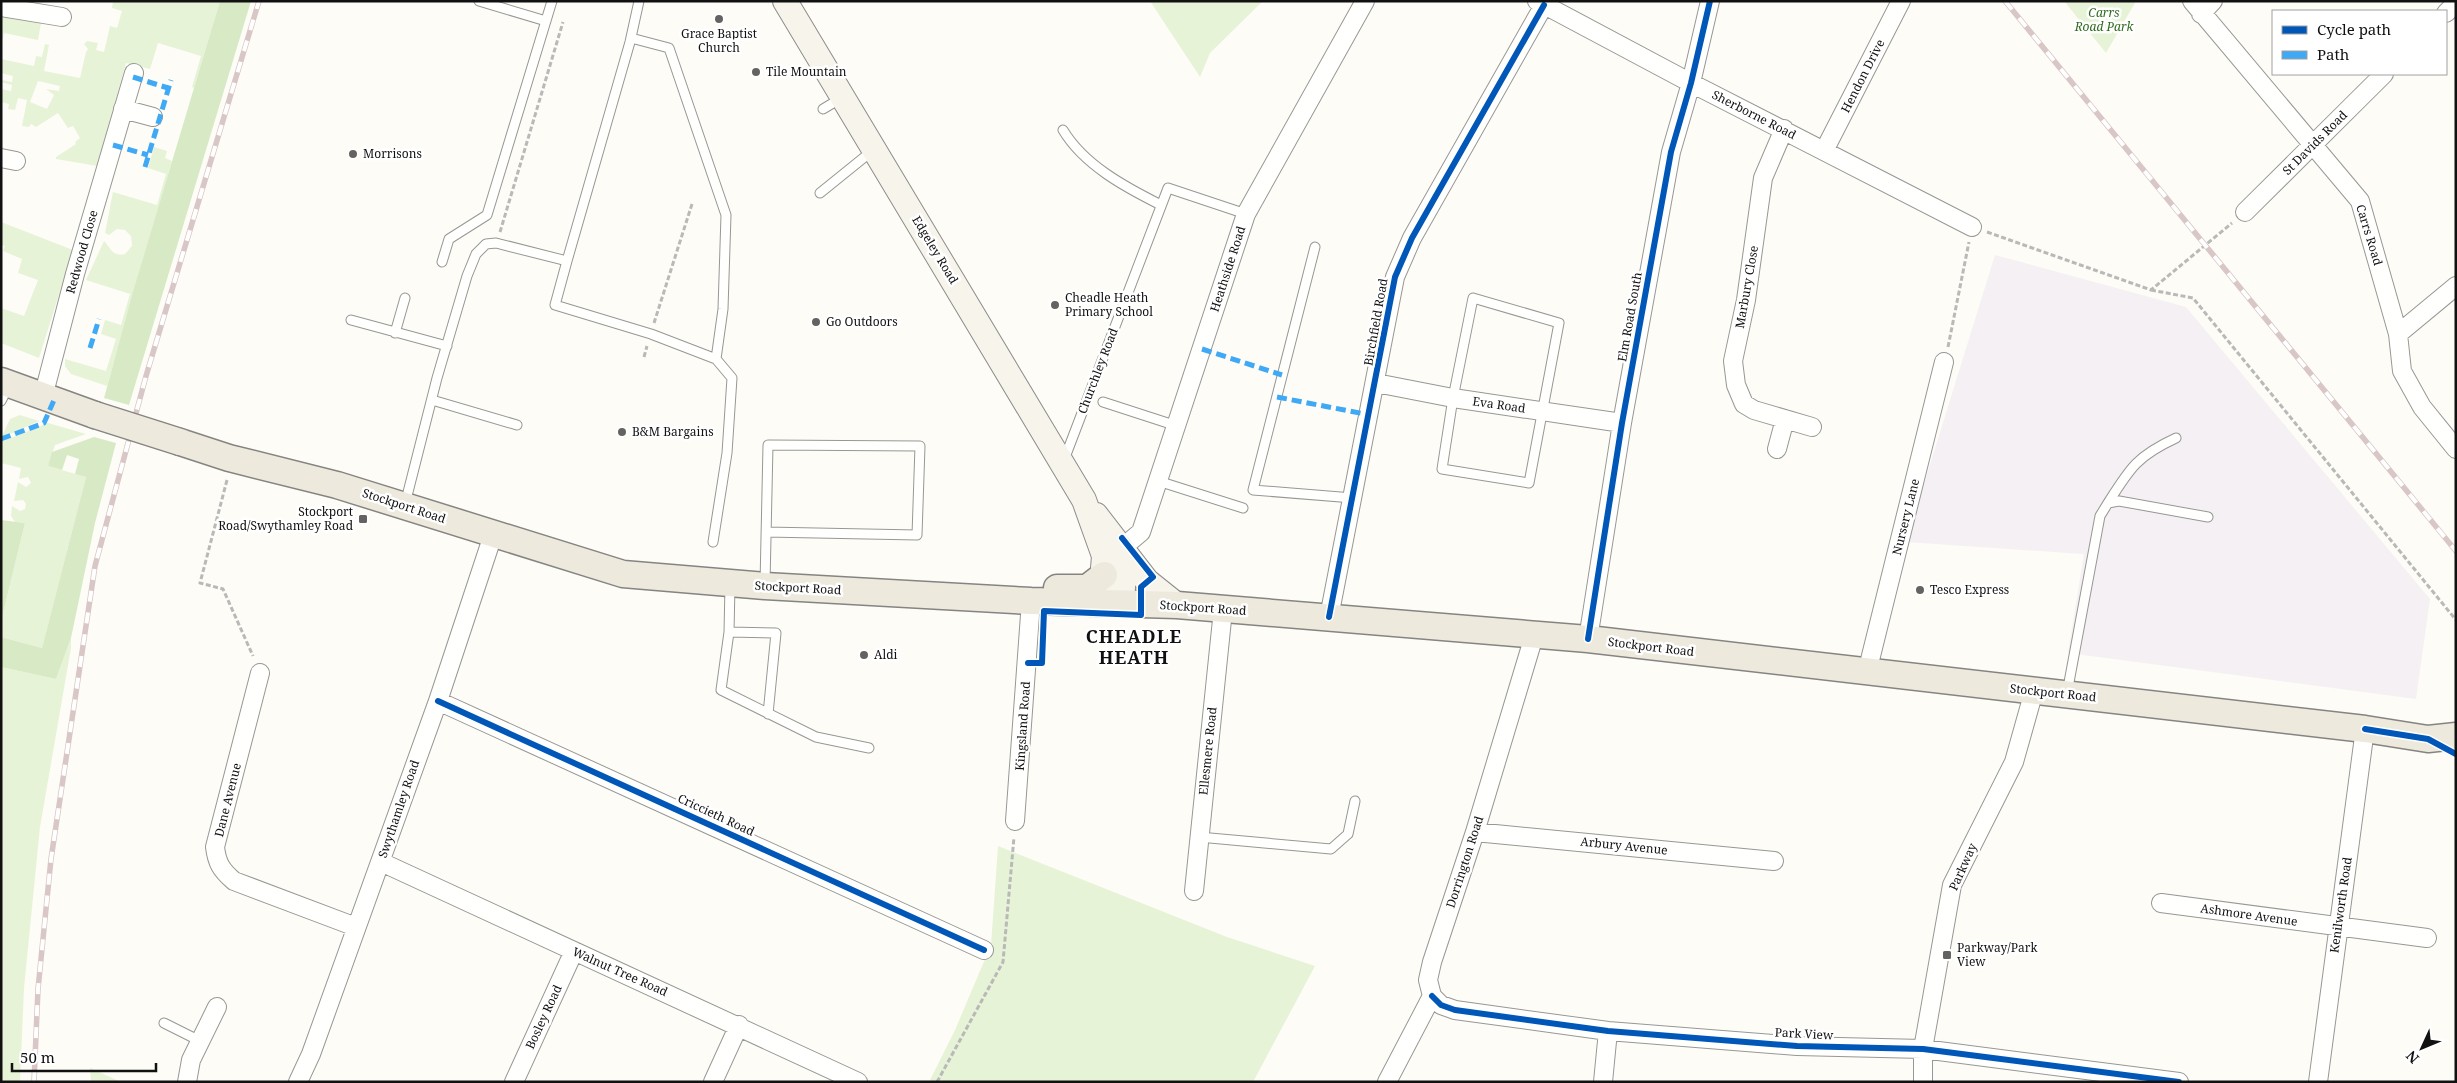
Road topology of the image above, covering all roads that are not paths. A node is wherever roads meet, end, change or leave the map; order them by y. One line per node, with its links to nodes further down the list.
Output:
1 (479, 1): 14 (lane)
2 (552, 1): 14 (lane)
3 (639, 1): 15 (lane)
4 (785, 1): 24 (main road, Edgeley Road)
5 (1365, 1): 29 (street, Heathside Road)
6 (1710, 1): 18 (street, Elm Road South)
7 (1901, 1): 25 (street, Hendon Drive)
8 (1541, 3): 18 (street, Sherborne Road); 42 (street, Birchfield Road)
9 (2456, 3): 12 (street)
10 (2202, 5): 23 (street, Carrs Road)
11 (1, 6): 13 (street)
12 (2447, 12)
13 (62, 17)
14 (546, 21): 32 (lane)
15 (630, 38): 33 (lane); 40 (lane)
16 (134, 73): 19 (street, Redwood Close)
17 (2383, 75): 23 (street, St Davids Road)
18 (1691, 83): 21 (street, Sherborne Road); 50 (street, Elm Road South)
19 (123, 109): 20 (street); 44 (street, Redwood Close)
20 (153, 118)
21 (1784, 129): 25 (street, Sherborne Road); 49 (street, Marbury Close)
22 (1063, 130): 27 (lane)
23 (2313, 145): 28 (street, St Davids Road); 38 (street, Carrs Road)
24 (874, 149): 26 (lane); 57 (main road, Edgeley Road)
25 (1824, 151): 30 (street, Sherborne Road)
26 (820, 194)
27 (1161, 205): 29 (lane, Churchley Road); 57 (lane, Churchley Road)
28 (2246, 212)
29 (1246, 214): 52 (street, Heathside Road)
30 (1972, 227)
31 (1315, 247): 59 (lane)
32 (442, 262)
33 (567, 262): 39 (lane); 40 (lane)
34 (2456, 286): 38 (street)
35 (405, 298): 37 (lane)
36 (351, 320): 37 (lane)
37 (395, 333): 39 (lane)
38 (2398, 334): 56 (street, Carrs Road)
39 (447, 346): 46 (lane)
40 (716, 359): 67 (lane)
41 (1944, 362): 80 (street, Nursery Lane)
42 (1376, 383): 45 (street, Eva Road); 59 (street, Birchfield Road)
43 (4, 389): 44 (main road, Stockport Road)
44 (43, 396): 62 (main road, Stockport Road, bridge)
45 (1453, 398): 48 (street, Eva Road); 48 (lane); 48 (lane)
46 (432, 400): 51 (lane); 62 (lane)
47 (1103, 402): 52 (lane)
48 (1541, 411): 50 (street, Eva Road)
49 (1785, 419): 53 (street, Marbury Close); 55 (street)
50 (1622, 423): 79 (street, Elm Road South)
51 (517, 425)
52 (1177, 426): 58 (street, Heathside Road)
53 (1812, 427)
54 (2176, 438): 61 (lane)
55 (1777, 449)
56 (2456, 449)
57 (1063, 462): 60 (main road, Edgeley Road)
58 (1158, 480): 63 (lane); 68 (street, Heathside Road)
59 (1353, 498): 76 (street, Birchfield Road)
60 (1084, 500): 68 (main road, Edgeley Road); 69 (main road, Edgeley Road)
61 (2108, 503): 64 (lane); 83 (lane)
62 (404, 506): 66 (main road, Stockport Road)
63 (1243, 508)
64 (2208, 517)
65 (766, 532): 65 (lane); 71 (lane)
66 (493, 535): 70 (main road, Stockport Road); 84 (street, Swythamley Road)
67 (713, 542)
68 (1123, 550): 73 (main road); 74 (main road, Edgeley Road)
69 (1104, 575): 72 (main road); 73 (main road, Edgeley Road)
70 (730, 583): 71 (main road, Stockport Road); 77 (lane)
71 (765, 586): 72 (main road, Stockport Road)
72 (1031, 601): 73 (main road, Stockport Road); 92 (street, Kingsland Road)
73 (1115, 604): 74 (main road, Stockport Road)
74 (1177, 605): 75 (main road, Stockport Road)
75 (1223, 610): 76 (main road, Stockport Road); 94 (street, Ellesmere Road)
76 (1329, 617): 78 (main road, Stockport Road)
77 (729, 632): 85 (lane); 85 (lane)
78 (1534, 636): 79 (main road, Stockport Road); 93 (street, Dorrington Road)
79 (1588, 639): 80 (main road, Stockport Road)
80 (1867, 672): 82 (main road, Stockport Road)
81 (260, 673): 99 (street, Dane Avenue)
82 (2034, 691): 83 (main road, Stockport Road); 110 (street, Parkway)
83 (2066, 696): 86 (main road, Stockport Road)
84 (438, 701): 96 (street, Swythamley Road); 102 (street, Criccieth Road)
85 (768, 714): 89 (lane)
86 (2365, 729): 88 (main road, Stockport Road); 100 (street, Kenilworth Road)
87 (2456, 736): 88 (main road, Stockport Road)
88 (2428, 739): 90 (main road, Stockport Road)
89 (870, 748)
90 (2456, 754)
91 (1355, 801): 94 (lane)
92 (1016, 821)
93 (1475, 832): 95 (street, Arbury Avenue); 104 (street, Dorrington Road)
94 (1199, 837): 97 (street, Ellesmere Road)
95 (1774, 861)
96 (381, 862): 99 (street, Swythamley Road); 103 (street, Walnut Tree Road)
97 (1194, 891)
98 (2161, 903): 100 (street, Ashmore Avenue)
99 (356, 927): 113 (street, Swythamley Road)
100 (2337, 927): 101 (street, Ashmore Avenue); 121 (street, Kenilworth Road)
101 (2427, 938)
102 (984, 950)
103 (574, 951): 107 (street, Walnut Tree Road); 114 (street, Bosley Road)
104 (1432, 996): 108 (street, Park View); 117 (street)
105 (217, 1007): 109 (street)
106 (164, 1023): 109 (lane)
107 (738, 1026): 115 (street); 116 (street, Walnut Tree Road)
108 (1608, 1031): 110 (street, Park View); 118 (street)
109 (200, 1041): 112 (street)
110 (1923, 1050): 111 (street, Park View); 119 (street, Parkway)
111 (2134, 1079): 120 (street, Park View)
112 (187, 1082)
113 (298, 1082)
114 (514, 1082)
115 (712, 1082)
116 (858, 1082)
117 (1387, 1082)
118 (1603, 1082)
119 (1923, 1082)
120 (2180, 1082)
121 (2318, 1082)

